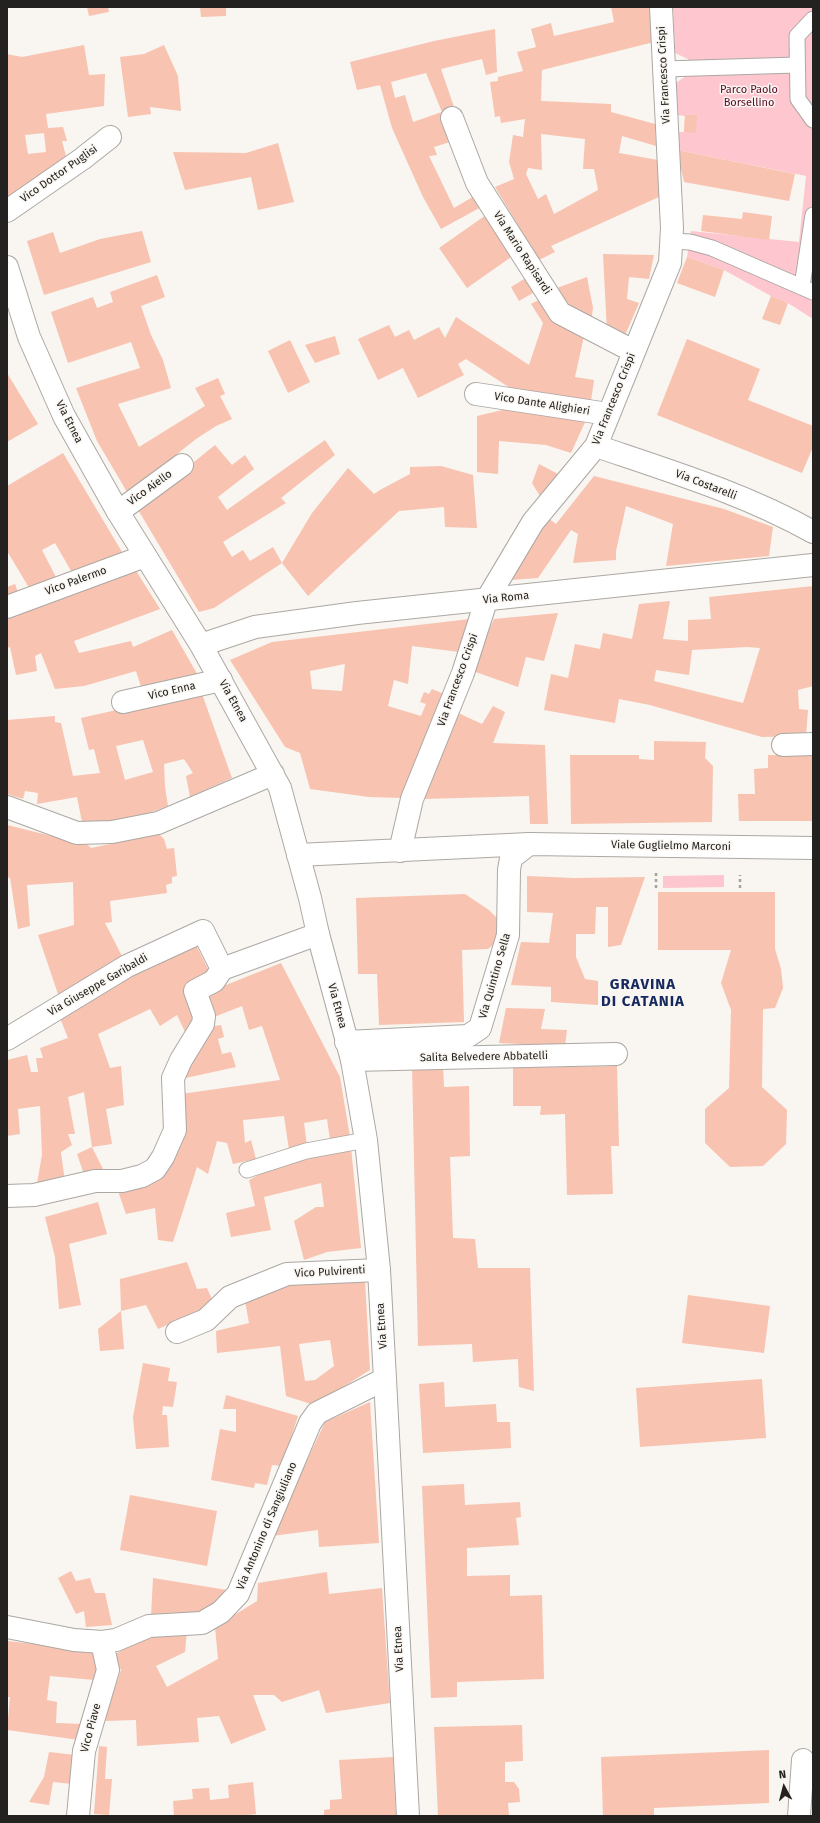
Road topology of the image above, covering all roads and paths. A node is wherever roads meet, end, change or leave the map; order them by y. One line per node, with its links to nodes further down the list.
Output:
1 (661, 7): 4 (street, Via Francesco Crispi)
2 (813, 19): 3 (lane)
3 (797, 65): 4 (lane); 6 (lane)
4 (664, 69): 10 (street, Via Francesco Crispi)
5 (452, 118): 13 (street, Via Mario Rapisardi)
6 (813, 120)
7 (110, 137): 8 (street, Vico Dottor Puglisi)
8 (7, 211)
9 (813, 215): 12 (lane)
10 (671, 241): 12 (lane); 13 (street, Via Francesco Crispi)
11 (7, 267): 18 (street, Via Etnea)
12 (807, 289)
13 (633, 351): 15 (street, Via Francesco Crispi)
14 (476, 394): 15 (street, Vico Dante Alighieri)
15 (608, 414): 16 (street, Via Francesco Crispi)
16 (596, 446): 19 (street, Via Costarelli); 22 (street, Via Francesco Crispi)
17 (182, 465): 18 (street, Vico Aiello)
18 (118, 512): 20 (street, Via Etnea)
19 (813, 532)
20 (146, 556): 23 (street, Vico Palermo); 24 (street, Via Etnea)
21 (813, 565): 22 (street, Via Roma)
22 (486, 600): 24 (street, Via Roma); 33 (street, Via Francesco Crispi)
23 (7, 607)
24 (201, 645): 25 (street, Via Etnea)
25 (221, 680): 26 (street, Vico Enna); 29 (street, Via Etnea)
26 (123, 702)
27 (813, 744): 28 (street)
28 (782, 745)
29 (273, 774): 30 (street); 34 (street, Via Etnea)
30 (7, 807)
31 (530, 844): 32 (street, Viale Guglielmo Marconi); 33 (street, Viale Guglielmo Marconi); 42 (street, Via Quintino Sella)
32 (813, 848)
33 (400, 851): 34 (street, Viale Guglielmo Marconi)
34 (298, 855): 39 (street, Via Etnea)
35 (740, 868): 37 (path)
36 (656, 869): 38 (path)
37 (740, 888)
38 (656, 889)
39 (318, 934): 40 (street); 42 (street, Via Etnea)
40 (222, 969): 41 (street, Via Giuseppe Garibaldi); 46 (street)
41 (7, 1039)
42 (349, 1051): 43 (street, Salita Belvedere Abbatelli); 44 (street, Via Etnea)
43 (616, 1054)
44 (366, 1140): 45 (lane); 47 (street, Via Etnea)
45 (247, 1170)
46 (7, 1196)
47 (379, 1270): 48 (street, Vico Pulvirenti); 49 (street, Via Etnea)
48 (176, 1332)
49 (385, 1379): 51 (street, Via Antonino di Sangiuliano); 54 (street, Via Etnea)
50 (7, 1627): 51 (street, Via Antonino di Sangiuliano)
51 (102, 1642): 53 (street, Vico Piave)
52 (803, 1760): 55 (street)
53 (78, 1816)
54 (408, 1816)
55 (799, 1816)

